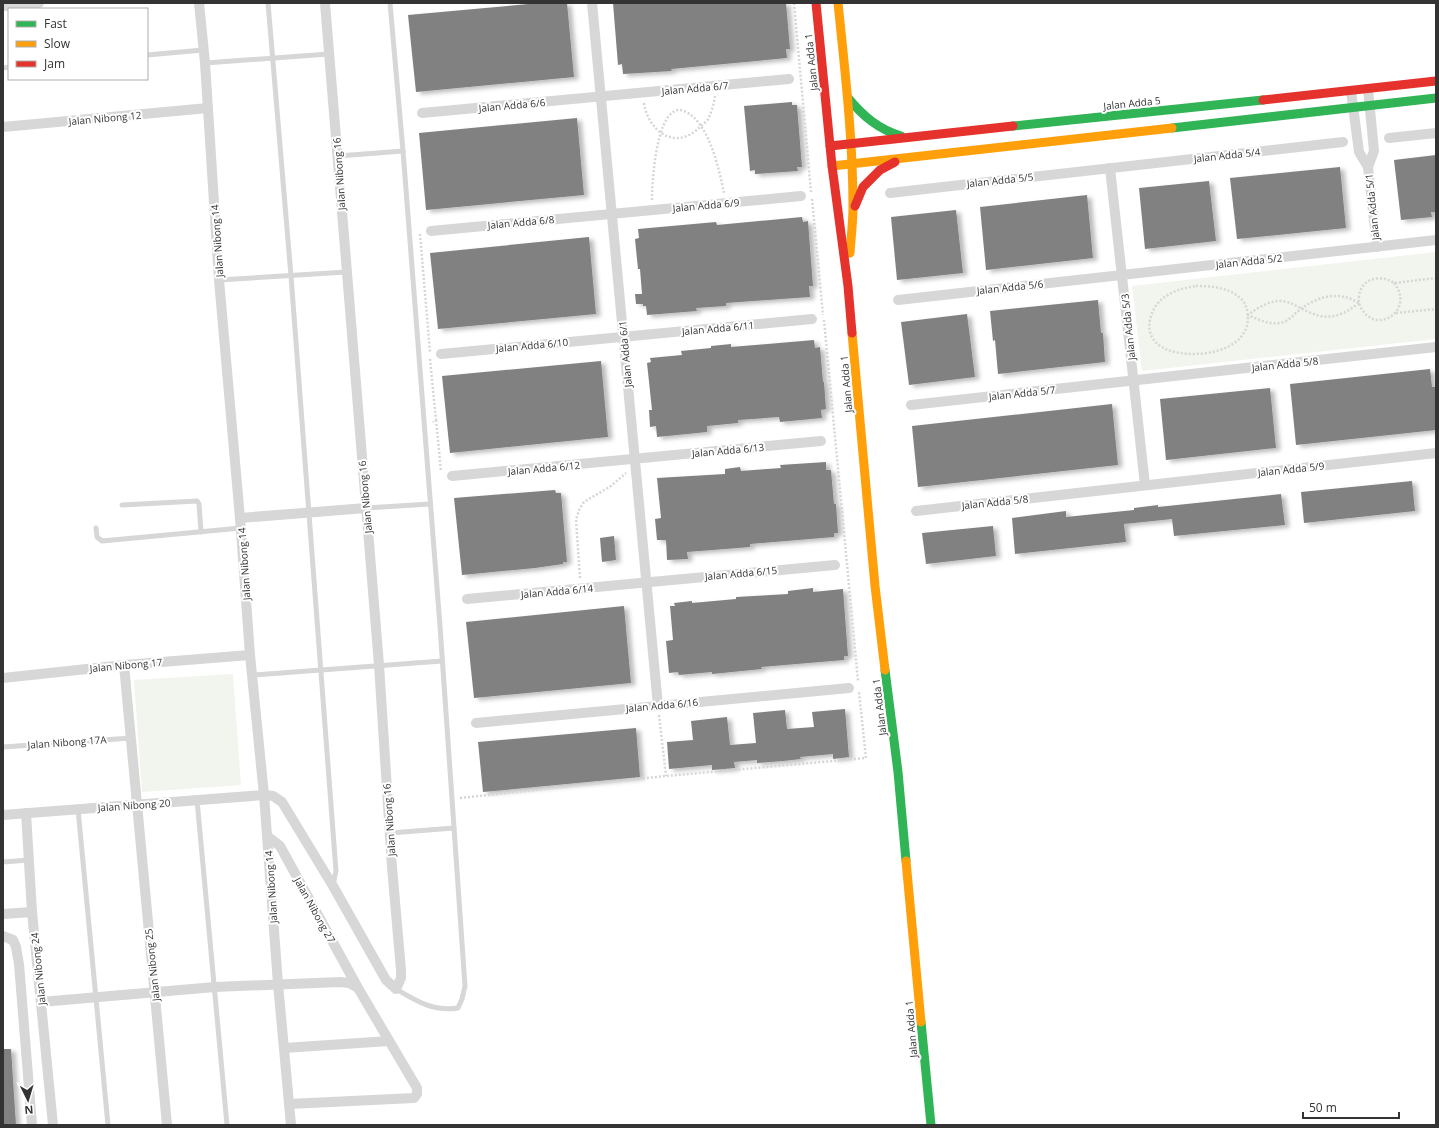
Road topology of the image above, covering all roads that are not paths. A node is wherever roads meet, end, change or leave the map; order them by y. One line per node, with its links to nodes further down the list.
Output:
1 (39, 3): 9 (street)
2 (199, 3): 10 (street, Jalan Nibong 14)
3 (268, 3): 13 (lane)
4 (325, 3): 11 (street, Jalan Nibong 16)
5 (390, 3): 33 (lane)
6 (592, 3): 19 (street, Jalan Adda 6/1)
7 (816, 3): 32 (street, Jalan Adda 1)
8 (838, 3): 20 (street, Jalan Adda 1)
9 (4, 6)
10 (203, 50): 12 (lane); 14 (street, Jalan Nibong 14)
11 (329, 54): 13 (lane); 34 (street, Jalan Nibong 16)
12 (148, 55)
13 (272, 58): 14 (lane); 49 (lane)
14 (205, 63): 23 (street, Jalan Nibong 14)
15 (789, 79): 19 (street, Jalan Adda 6/7)
16 (1436, 81): 17 (street, Jalan Adda 5)
17 (1368, 89): 18 (street, Jalan Adda 5); 22 (street, Jalan Adda 5/1)
18 (1351, 91): 24 (street, Jalan Adda 5/1); 28 (street, Jalan Adda 5)
19 (601, 96): 25 (street, Jalan Adda 6/6); 43 (street, Jalan Adda 6/1)
20 (848, 98): 28 (street); 31 (street, Jalan Adda 1)
21 (1436, 98): 22 (street)
22 (1370, 106): 24 (street); 38 (street, Jalan Adda 5/1)
23 (208, 108): 26 (street, Jalan Nibong 12); 50 (street, Jalan Nibong 14)
24 (1353, 108): 35 (street); 38 (street, Jalan Adda 5/1)
25 (422, 114)
26 (3, 127)
27 (1436, 133): 29 (street)
28 (906, 137): 31 (street, Jalan Adda 5)
29 (1389, 138)
30 (1344, 142): 39 (street, Jalan Adda 5/4)
31 (850, 144): 32 (street, Jalan Adda 5); 36 (street, Jalan Adda 1)
32 (830, 146): 37 (street, Jalan Adda 1)
33 (403, 151): 34 (lane); 64 (lane)
34 (338, 156): 47 (street, Jalan Nibong 16)
35 (901, 158): 36 (street); 42 (street)
36 (852, 164): 37 (street); 42 (street, Jalan Adda 1)
37 (832, 166): 51 (street, Jalan Adda 1)
38 (1368, 167): 46 (street, Jalan Adda 5/1)
39 (1110, 168): 40 (street, Jalan Adda 5/5); 48 (street, Jalan Adda 5/3)
40 (890, 192)
41 (801, 196): 43 (street, Jalan Adda 6/9)
42 (853, 209): 51 (street, Jalan Adda 1)
43 (612, 214): 44 (street, Jalan Adda 6/8); 54 (street, Jalan Adda 6/1)
44 (431, 231)
45 (1436, 240): 46 (street, Jalan Adda 5/2)
46 (1377, 247): 48 (street, Jalan Adda 5/2)
47 (346, 272): 49 (lane); 66 (street, Jalan Nibong 16)
48 (1122, 275): 52 (street, Jalan Adda 5/6); 57 (street, Jalan Adda 5/3)
49 (291, 276): 50 (lane); 68 (lane)
50 (220, 280): 69 (street, Jalan Nibong 14)
51 (848, 286): 118 (street, Jalan Adda 1)
52 (898, 300)
53 (812, 319): 54 (street, Jalan Adda 6/11)
54 (624, 337): 56 (street, Jalan Adda 6/10); 61 (street, Jalan Adda 6/1)
55 (1436, 347): 57 (street, Jalan Adda 5/8)
56 (441, 354)
57 (1134, 381): 58 (street, Jalan Adda 5/7); 63 (street, Jalan Adda 5/3)
58 (911, 405)
59 (821, 441): 61 (street, Jalan Adda 6/13)
60 (1436, 453): 63 (street, Jalan Adda 5/9)
61 (635, 462): 62 (street, Jalan Adda 6/12); 73 (street, Jalan Adda 6/1)
62 (452, 476)
63 (1145, 485): 67 (street, Jalan Adda 5/8)
64 (430, 504): 66 (lane); 76 (lane)
65 (122, 505): 71 (lane)
66 (366, 508): 68 (street); 78 (street, Jalan Nibong 16)
67 (916, 511)
68 (309, 512): 69 (street); 79 (lane)
69 (241, 523): 71 (lane); 75 (street, Jalan Nibong 14)
70 (96, 528): 71 (lane)
71 (201, 532)
72 (835, 564): 73 (street, Jalan Adda 6/15)
73 (647, 582): 74 (street, Jalan Adda 6/14); 83 (street, Jalan Adda 6/1)
74 (467, 599)
75 (250, 655): 77 (street, Jalan Nibong 17); 80 (street, Jalan Nibong 14)
76 (442, 661): 78 (lane); 93 (lane)
77 (124, 665): 81 (street, Jalan Nibong 17); 85 (street, Jalan Nibong 25)
78 (379, 665): 79 (lane); 94 (street, Jalan Nibong 16)
79 (321, 670): 80 (lane); 98 (lane)
80 (252, 675): 87 (street, Jalan Nibong 14)
81 (3, 678)
82 (849, 688): 83 (street, Jalan Adda 6/16)
83 (658, 706): 84 (street, Jalan Adda 6/16)
84 (476, 723)
85 (131, 738): 86 (lane, Jalan Nibong 17A); 89 (street, Jalan Nibong 25)
86 (3, 747)
87 (264, 795): 88 (street, Jalan Nibong 20); 95 (street, Jalan Nibong 14); 98 (street)
88 (198, 800): 89 (street, Jalan Nibong 20); 103 (lane)
89 (136, 804): 90 (street, Jalan Nibong 20); 106 (street, Jalan Nibong 25)
90 (78, 809): 91 (street, Jalan Nibong 20); 107 (lane)
91 (26, 813): 92 (street, Jalan Nibong 20); 96 (street, Jalan Nibong 24)
92 (3, 815)
93 (454, 828): 94 (lane); 105 (lane)
94 (390, 833): 105 (street, Jalan Nibong 16)
95 (267, 836): 102 (street, Jalan Nibong 14); 104 (street, Jalan Nibong 27)
96 (29, 860): 97 (lane); 99 (street, Jalan Nibong 24)
97 (3, 862)
98 (333, 886): 105 (street)
99 (32, 912): 100 (street); 108 (street, Jalan Nibong 24)
100 (3, 914)
101 (3, 936): 112 (street)
102 (278, 984): 103 (street); 104 (street); 110 (street, Jalan Nibong 14)
103 (215, 987): 106 (street); 116 (lane)
104 (358, 988): 109 (street, Jalan Nibong 27)
105 (396, 989)
106 (155, 993): 107 (street); 115 (street, Jalan Nibong 25)
107 (97, 997): 108 (street); 114 (lane)
108 (41, 1002): 113 (street, Jalan Nibong 24)
109 (389, 1041): 110 (street); 111 (street, Jalan Nibong 27)
110 (284, 1048): 111 (street, Jalan Nibong 14)
111 (289, 1104): 117 (street, Jalan Nibong 14)
112 (32, 1125)
113 (53, 1125)
114 (108, 1125)
115 (167, 1125)
116 (227, 1125)
117 (291, 1125)
118 (931, 1125)

